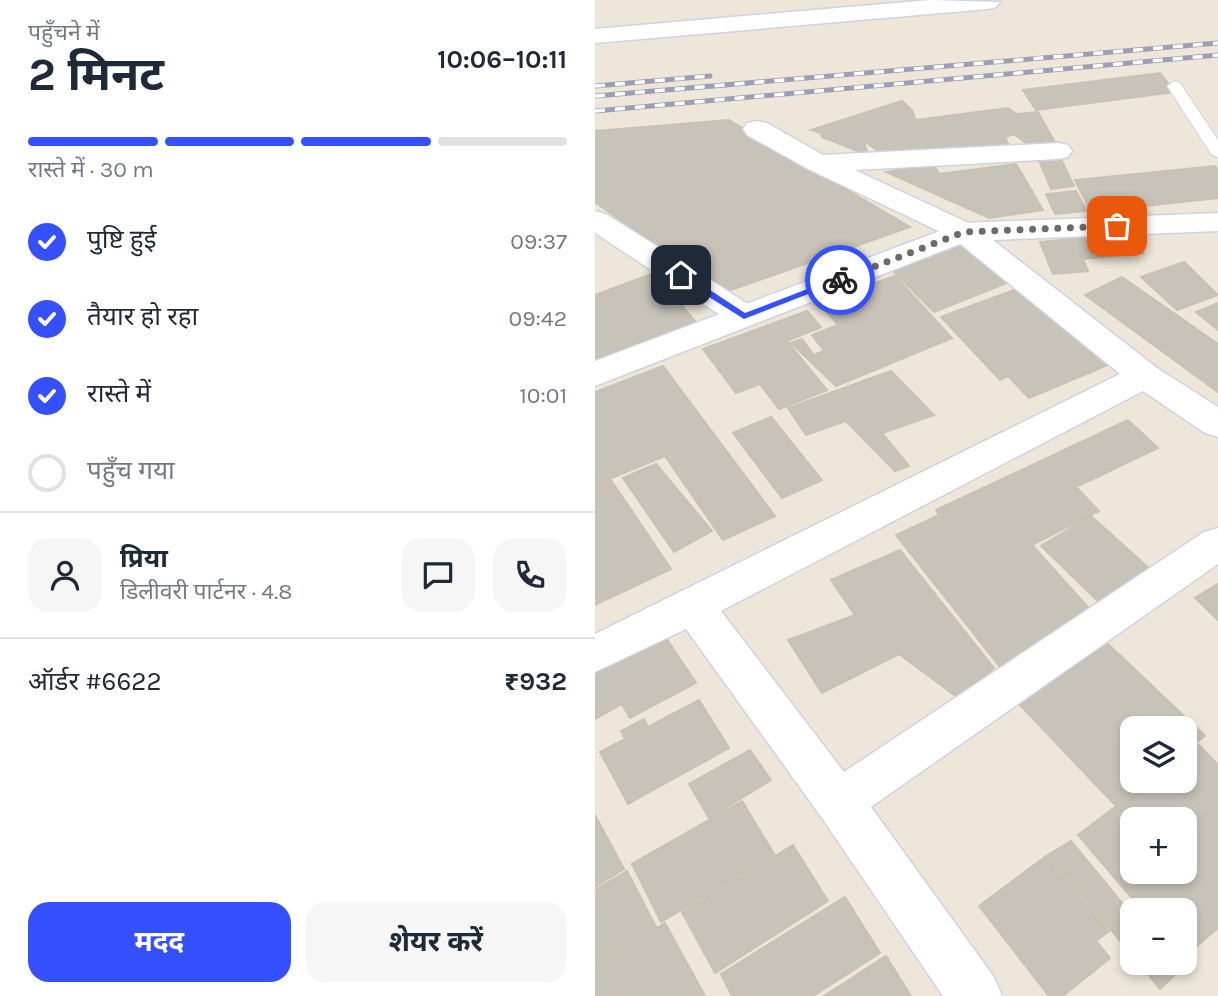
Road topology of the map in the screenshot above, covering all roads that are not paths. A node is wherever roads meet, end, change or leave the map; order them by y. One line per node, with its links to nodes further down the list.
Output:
1 (988, 2): 2 (street)
2 (595, 36)
3 (1175, 86): 5 (lane)
4 (757, 129): 7 (street)
5 (1215, 143)
6 (1058, 151): 7 (street)
7 (818, 163): 10 (street)
8 (595, 219): 11 (street)
9 (1218, 222): 10 (street)
10 (964, 232): 11 (street); 13 (street)
11 (744, 316): 12 (street)
12 (595, 374)
13 (1145, 376): 14 (street); 16 (street)
14 (1218, 424)
15 (1218, 543): 18 (street)
16 (693, 606): 17 (street); 18 (street)
17 (595, 653)
18 (839, 802): 19 (street)
19 (975, 996)

